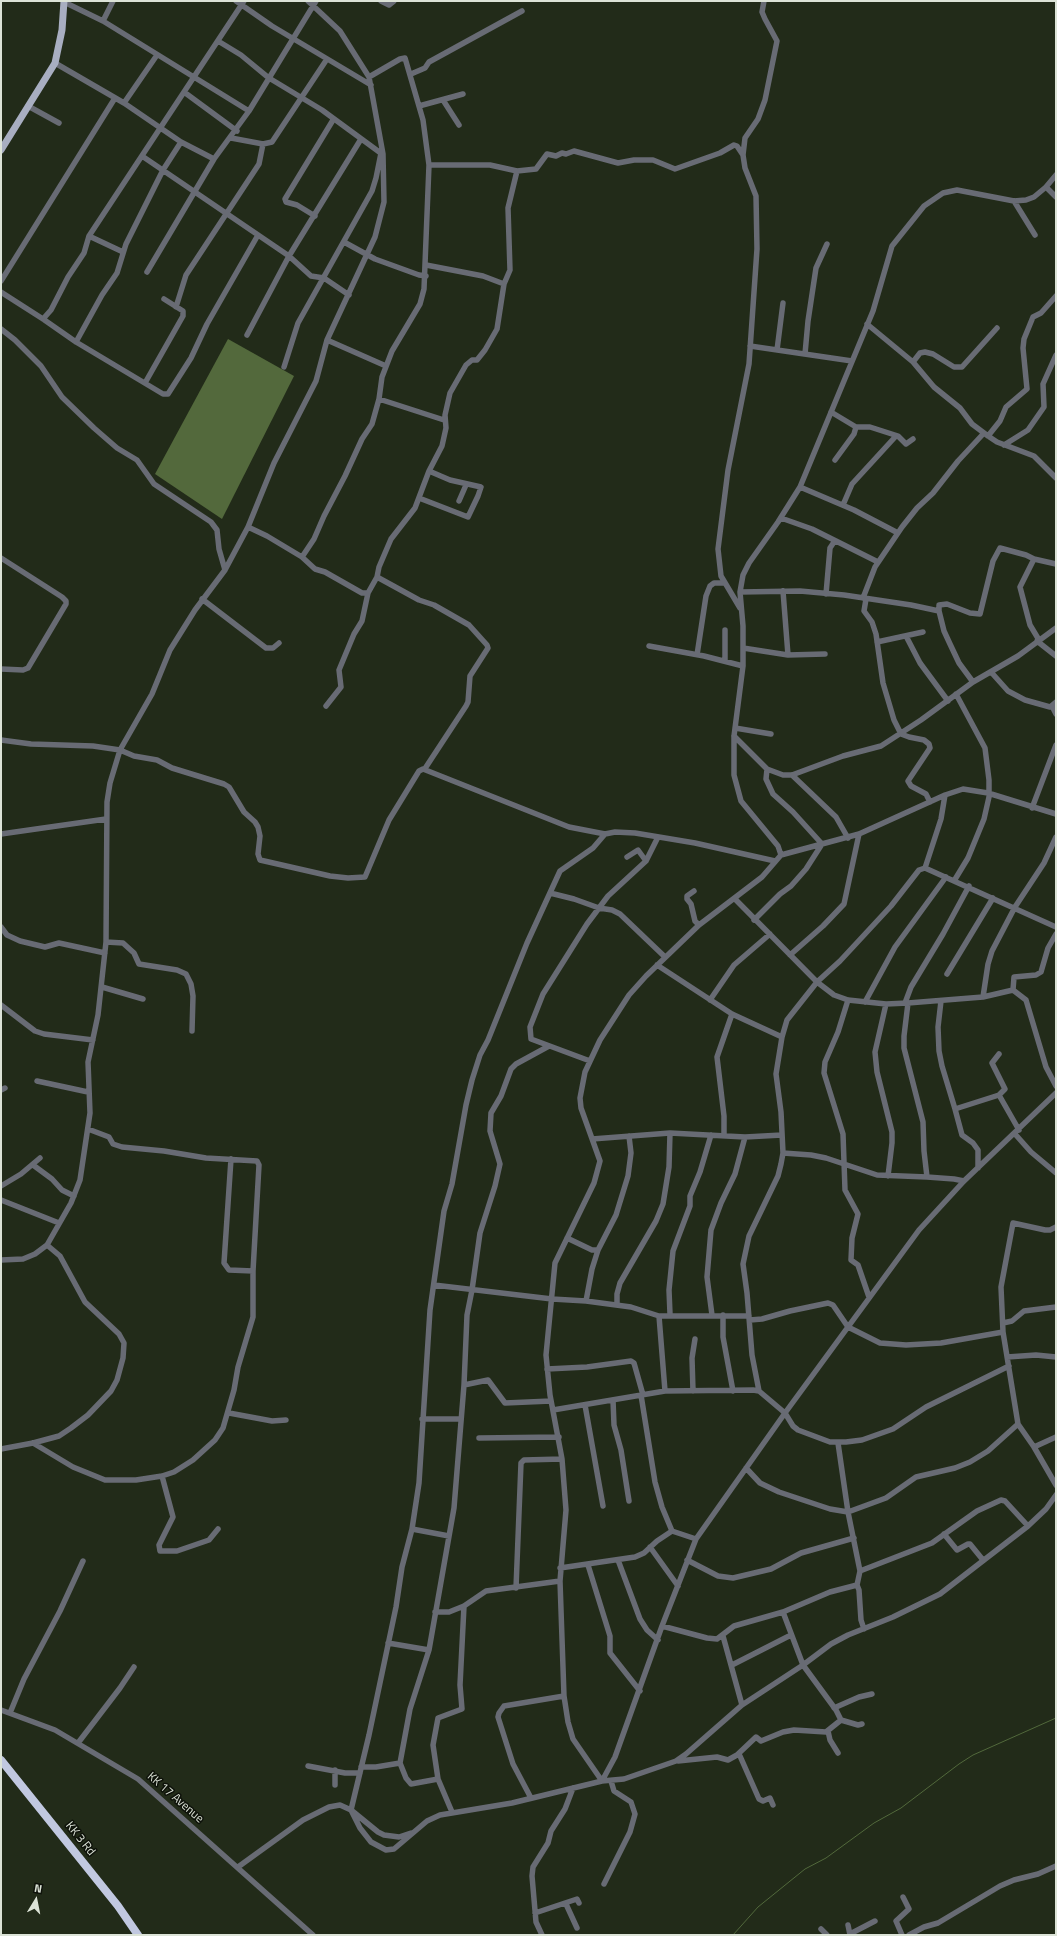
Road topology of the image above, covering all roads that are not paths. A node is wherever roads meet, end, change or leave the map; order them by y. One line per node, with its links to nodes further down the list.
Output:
1 (64, 1): 11 (street); 16 (main road)
2 (113, 1): 11 (street)
3 (236, 1): 8 (street)
4 (308, 1): 9 (street)
5 (382, 1): 6 (street)
6 (394, 1)
7 (764, 1): 42 (street)
8 (242, 3): 12 (street); 13 (street)
9 (315, 3): 12 (street); 19 (street)
10 (522, 11): 17 (street)
11 (103, 22): 14 (street)
12 (292, 37): 15 (street); 20 (street)
13 (218, 41): 18 (street); 20 (street)
14 (157, 55): 18 (street); 27 (street)
15 (327, 59): 21 (street); 24 (street)
16 (55, 63): 25 (street); 28 (main road)
17 (411, 74): 19 (street); 29 (street)
18 (194, 77): 22 (street); 30 (street)
19 (369, 77): 21 (street)
20 (269, 78): 24 (street); 30 (street)
21 (371, 85): 41 (street)
22 (184, 92): 34 (street); 35 (street)
23 (463, 94): 26 (street)
24 (301, 97): 31 (street); 39 (street)
25 (115, 98): 27 (street); 67 (street)
26 (443, 100): 29 (street); 33 (street)
27 (124, 103): 34 (street)
28 (28, 106): 32 (street); 40 (main road)
29 (419, 106): 45 (street)
30 (249, 111): 35 (street)
31 (333, 120): 37 (street); 54 (street)
32 (59, 123)
33 (459, 125)
34 (160, 128): 38 (street); 43 (street)
35 (237, 131): 36 (street)
36 (231, 138): 39 (street); 44 (street)
37 (361, 139): 41 (street); 54 (street)
38 (181, 142): 44 (street); 46 (street)
39 (263, 144): 53 (street)
40 (1, 150)
41 (382, 154): 58 (street); 61 (street)
42 (743, 155): 47 (street); 82 (street)
43 (142, 156): 46 (street); 57 (street)
44 (214, 159): 50 (street)
45 (429, 165): 47 (street); 63 (street)
46 (163, 170): 50 (street); 60 (street)
47 (517, 171): 68 (street)
48 (1056, 175): 49 (street)
49 (1046, 187): 51 (street); 52 (street)
50 (194, 192): 53 (street); 64 (street)
51 (1056, 197)
52 (1014, 200): 56 (street); 76 (street)
53 (227, 214): 55 (street); 74 (street)
54 (315, 216): 62 (street)
55 (258, 235): 62 (street); 90 (street)
56 (1035, 235)
57 (89, 236): 60 (street); 75 (street)
58 (344, 242): 61 (street); 66 (street)
59 (827, 244): 84 (street)
60 (123, 252): 81 (street)
61 (366, 255): 65 (street); 70 (street)
62 (289, 256): 66 (street); 79 (street)
63 (426, 265): 65 (street); 68 (street)
64 (147, 272)
65 (426, 276): 88 (street)
66 (324, 278): 70 (street); 89 (street)
67 (1, 281)
68 (504, 284): 93 (street)
69 (1, 292): 75 (street)
70 (349, 295): 80 (street)
71 (1056, 296): 95 (street)
72 (164, 299): 74 (street)
73 (783, 303): 83 (street)
74 (176, 307): 90 (street)
75 (43, 319): 81 (street)
76 (867, 324): 86 (street); 87 (street)
77 (997, 328): 87 (street)
78 (1, 329): 116 (street)
79 (247, 335)
80 (327, 340): 88 (street); 108 (street)
81 (76, 342): 90 (street)
82 (750, 346): 83 (street); 118 (street)
83 (777, 350): 84 (street)
84 (805, 354): 86 (street)
85 (1056, 354): 98 (street)
86 (852, 361): 92 (street)
87 (913, 362): 95 (street)
88 (386, 366): 91 (street)
89 (284, 367)
90 (145, 383)
91 (379, 399): 93 (street); 111 (street)
92 (830, 412): 94 (street); 103 (street)
93 (444, 420): 100 (street)
94 (856, 428): 96 (street); 99 (street)
95 (986, 435): 98 (street); 109 (street)
96 (896, 436): 97 (street); 106 (street)
97 (913, 439)
98 (1004, 445): 101 (street)
99 (835, 460)
100 (429, 471): 102 (street); 104 (street)
101 (1056, 478)
102 (466, 485): 104 (street); 105 (street)
103 (800, 487): 106 (street); 107 (street)
104 (419, 498): 117 (street)
105 (459, 501)
106 (843, 505): 109 (street)
107 (781, 518): 110 (street); 120 (street)
108 (248, 527): 111 (street); 116 (street)
109 (898, 533): 114 (street)
110 (834, 542): 114 (street); 122 (street)
111 (302, 557): 121 (street)
112 (1, 558): 142 (street)
113 (1034, 559): 115 (street); 126 (street); 131 (street)
114 (878, 562): 123 (street)
115 (1056, 564)
116 (225, 570): 124 (street)
117 (377, 577): 121 (street); 157 (street)
118 (725, 583): 125 (street); 137 (street)
119 (783, 591): 120 (street); 122 (street); 138 (street)
120 (740, 592): 125 (street)
121 (368, 593): 148 (street)
122 (826, 594): 123 (street)
123 (865, 598): 126 (street); 132 (street)
124 (202, 599): 133 (street); 156 (street)
125 (740, 609): 135 (street)
126 (939, 611): 144 (street)
127 (1056, 628): 131 (street)
128 (725, 630): 140 (street)
129 (923, 632): 130 (street)
130 (906, 636): 132 (street); 146 (street)
131 (1038, 640): 139 (street); 143 (street)
132 (877, 642): 152 (street)
133 (279, 643)
134 (649, 646): 137 (street)
135 (743, 648): 138 (street); 141 (street)
136 (825, 654): 138 (street)
137 (697, 655): 140 (street)
138 (788, 655)
139 (1056, 656)
140 (725, 660): 141 (street)
141 (743, 666): 150 (street)
142 (1, 669)
143 (990, 672): 144 (street); 147 (street)
144 (973, 682): 145 (street)
145 (956, 694): 146 (street); 160 (street)
146 (948, 701): 152 (street)
147 (1054, 704): 149 (street)
148 (326, 706)
149 (1056, 714)
150 (735, 728): 151 (street); 153 (street)
151 (771, 734)
152 (902, 734): 159 (street); 162 (street)
153 (734, 736): 158 (street); 173 (street)
154 (1, 740): 156 (street)
155 (1056, 745): 163 (street)
156 (120, 750): 165 (street); 167 (street)
157 (426, 767)
158 (767, 769): 159 (street); 172 (street)
159 (792, 775): 170 (street)
160 (988, 793): 161 (street); 163 (street); 179 (street)
161 (945, 795): 162 (street); 177 (street)
162 (930, 802): 168 (street)
163 (1032, 808): 164 (street)
164 (1056, 814)
165 (106, 819): 166 (street); 193 (street)
166 (1, 834)
167 (605, 834): 169 (street); 182 (street)
168 (858, 834): 170 (street); 195 (street)
169 (658, 838): 175 (street); 176 (street)
170 (848, 838): 172 (street)
171 (1056, 838): 185 (street)
172 (822, 844): 173 (street); 187 (street)
173 (780, 855): 176 (street)
174 (627, 857): 175 (street)
175 (646, 861): 186 (street)
176 (775, 861): 184 (street)
177 (925, 868): 178 (street); 199 (street)
178 (946, 877): 179 (street); 207 (street)
179 (954, 881): 180 (street)
180 (969, 886): 183 (street); 208 (street)
181 (694, 891): 188 (street)
182 (550, 893): 186 (street); 253 (street)
183 (992, 898): 185 (street); 198 (street)
184 (735, 899): 187 (street); 188 (street)
185 (1015, 907): 189 (street); 202 (street)
186 (598, 908): 196 (street); 215 (street)
187 (754, 920): 191 (street)
188 (699, 925): 196 (street)
189 (1056, 927)
190 (1, 928): 194 (street)
191 (770, 934): 195 (street); 204 (street)
192 (1056, 934): 201 (street)
193 (106, 942): 194 (street); 212 (street)
194 (105, 953): 200 (street)
195 (790, 955): 199 (street)
196 (665, 957): 197 (street)
197 (657, 965): 204 (street); 217 (street)
198 (947, 974)
199 (817, 982): 205 (street); 213 (street)
200 (102, 986): 203 (street); 214 (street)
201 (1013, 990): 202 (street); 219 (street)
202 (982, 997): 206 (street)
203 (143, 999)
204 (710, 1000): 211 (street)
205 (848, 1000): 207 (street); 237 (street)
206 (941, 1001): 208 (street); 223 (street)
207 (865, 1002): 209 (street)
208 (907, 1003): 209 (street); 241 (street)
209 (886, 1004): 240 (street)
210 (1, 1005): 214 (street)
211 (732, 1014): 213 (street); 230 (street)
212 (192, 1031)
213 (782, 1037): 228 (street)
214 (93, 1040): 220 (street)
215 (549, 1046): 217 (street); 254 (street)
216 (999, 1054): 222 (street)
217 (590, 1061): 232 (street)
218 (36, 1081): 220 (street)
219 (1056, 1086)
220 (88, 1092): 224 (street)
221 (1056, 1093): 225 (street)
222 (999, 1095): 223 (street); 225 (street)
223 (955, 1109): 238 (street)
224 (88, 1129): 235 (street); 244 (street)
225 (1017, 1132): 238 (street); 239 (street)
226 (670, 1133): 227 (street); 229 (street); 258 (street)
227 (711, 1135): 230 (street); 260 (street)
228 (782, 1135): 231 (street); 233 (street)
229 (628, 1136): 232 (street); 250 (street)
230 (724, 1136): 231 (street)
231 (746, 1137): 261 (street)
232 (592, 1139): 248 (street)
233 (783, 1153): 237 (street); 264 (street)
234 (40, 1158): 236 (street)
235 (231, 1159): 252 (street); 252 (street)
236 (33, 1165): 243 (street); 244 (street)
237 (844, 1165): 240 (street); 255 (street)
238 (978, 1168): 242 (street)
239 (1056, 1173)
240 (888, 1176): 241 (street)
241 (927, 1177): 242 (street)
242 (964, 1181): 255 (street)
243 (1, 1186)
244 (74, 1196): 246 (street)
245 (1, 1200): 246 (street)
246 (59, 1223): 249 (street)
247 (1056, 1226): 265 (street)
248 (567, 1238): 250 (street); 256 (street)
249 (47, 1245): 251 (street); 292 (street)
250 (598, 1250): 257 (street)
251 (1, 1260)
252 (253, 1271): 283 (street)
253 (434, 1284): 254 (street); 285 (street)
254 (472, 1290): 256 (street); 273 (street)
255 (869, 1297): 266 (street)
256 (552, 1299): 257 (street); 272 (street)
257 (586, 1301): 258 (street)
258 (617, 1305): 263 (street)
259 (1056, 1307): 265 (street)
260 (670, 1314): 261 (street); 263 (street)
261 (712, 1315): 262 (street)
262 (723, 1315): 264 (street); 276 (street)
263 (659, 1316): 274 (street)
264 (750, 1318): 266 (street); 277 (street)
265 (1003, 1324): 267 (street)
266 (848, 1327): 267 (street); 284 (street)
267 (1003, 1332): 269 (street)
268 (695, 1339): 275 (street)
269 (1007, 1357): 270 (street); 271 (street)
270 (1056, 1357)
271 (1009, 1366): 288 (street); 293 (street)
272 (547, 1369): 278 (street); 280 (street)
273 (464, 1385): 280 (street); 286 (street)
274 (665, 1391): 275 (street); 278 (street)
275 (693, 1391): 276 (street)
276 (733, 1391): 277 (street)
277 (759, 1391): 284 (street)
278 (642, 1395): 279 (street); 307 (street)
279 (613, 1400): 281 (street); 301 (street)
280 (551, 1401): 282 (street)
281 (585, 1405): 282 (street); 302 (street)
282 (553, 1410): 289 (street)
283 (228, 1413): 287 (street); 298 (street)
284 (784, 1414): 293 (street); 297 (street)
285 (422, 1419): 286 (street); 305 (street)
286 (460, 1419): 309 (street)
287 (286, 1420)
288 (1018, 1424): 294 (street); 303 (street)
289 (559, 1437): 290 (street); 296 (street)
290 (479, 1438)
291 (1056, 1438): 294 (street)
292 (33, 1443): 295 (street); 298 (street)
293 (838, 1443): 303 (street)
294 (1034, 1447): 299 (street)
295 (1, 1449)
296 (562, 1458): 318 (street); 323 (street)
297 (746, 1468): 303 (street); 311 (street)
298 (162, 1476): 306 (street)
299 (1056, 1485)
300 (1056, 1495): 304 (street)
301 (629, 1501)
302 (603, 1506)
303 (848, 1512): 310 (street)
304 (1028, 1526): 308 (street); 315 (street)
305 (412, 1528): 309 (street); 332 (street)
306 (218, 1529)
307 (672, 1531): 311 (street); 312 (street)
308 (944, 1534): 315 (street); 319 (street)
309 (449, 1536): 325 (street)
310 (854, 1538): 314 (street); 319 (street)
311 (696, 1539): 314 (street)
312 (650, 1547): 313 (street); 322 (street)
313 (618, 1560): 317 (street); 331 (street)
314 (687, 1560): 322 (street)
315 (983, 1560): 328 (street)
316 (83, 1561): 343 (street)
317 (588, 1565): 318 (street); 337 (street)
318 (560, 1568): 320 (street)
319 (860, 1571): 321 (street)
320 (560, 1581): 323 (street); 339 (street)
321 (857, 1585): 326 (street); 328 (street)
322 (678, 1586): 327 (street)
323 (516, 1588): 324 (street)
324 (464, 1606): 325 (street); 357 (street)
325 (435, 1612): 333 (street)
326 (783, 1612): 329 (street); 330 (street)
327 (662, 1626): 330 (street); 331 (street)
328 (864, 1629): 335 (street)
329 (791, 1635): 334 (street); 335 (street)
330 (724, 1636): 334 (street)
331 (658, 1640): 337 (street)
332 (388, 1643): 333 (street); 354 (street)
333 (429, 1650): 352 (street)
334 (732, 1665): 340 (street)
335 (803, 1665): 340 (street); 341 (street)
336 (134, 1668): 347 (street)
337 (640, 1691): 358 (street)
338 (872, 1694): 341 (street)
339 (564, 1696): 358 (street); 362 (street)
340 (742, 1705): 351 (street)
341 (834, 1708): 344 (street)
342 (1, 1710): 343 (street, KK 17 Avenue)
343 (10, 1713): 347 (street, KK 17 Avenue)
344 (841, 1720): 345 (street); 346 (street)
345 (862, 1724)
346 (828, 1731): 348 (street); 349 (street)
347 (78, 1742): 368 (street, KK 17 Avenue)
348 (838, 1753)
349 (737, 1754): 351 (street); 363 (street)
350 (1, 1760): 379 (highway, KK 3 Rd)
351 (676, 1761): 359 (street)
352 (400, 1763): 354 (street); 357 (street)
353 (308, 1766): 355 (street)
354 (361, 1767): 356 (street)
355 (335, 1770): 356 (street); 360 (street)
356 (360, 1774): 364 (street)
357 (438, 1779): 365 (street)
358 (602, 1781): 359 (street); 361 (street)
359 (612, 1781): 369 (street)
360 (335, 1785)
361 (573, 1788): 362 (street); 373 (street)
362 (531, 1798): 365 (street)
363 (773, 1805)
364 (351, 1810): 366 (street); 366 (street); 368 (street)
365 (452, 1812): 366 (street)
366 (414, 1831)
367 (1056, 1866): 384 (street)
368 (238, 1867): 380 (street, KK 17 Avenue)
369 (604, 1884)
370 (904, 1897): 383 (street)
371 (579, 1903): 372 (street)
372 (566, 1904): 373 (street); 376 (street)
373 (535, 1913): 381 (street)
374 (875, 1921): 378 (street)
375 (848, 1925): 378 (street)
376 (577, 1928)
377 (821, 1929): 382 (street)
378 (850, 1934)
379 (138, 1935)
380 (313, 1935)
381 (542, 1935)
382 (827, 1935)
383 (902, 1935)
384 (909, 1935)

